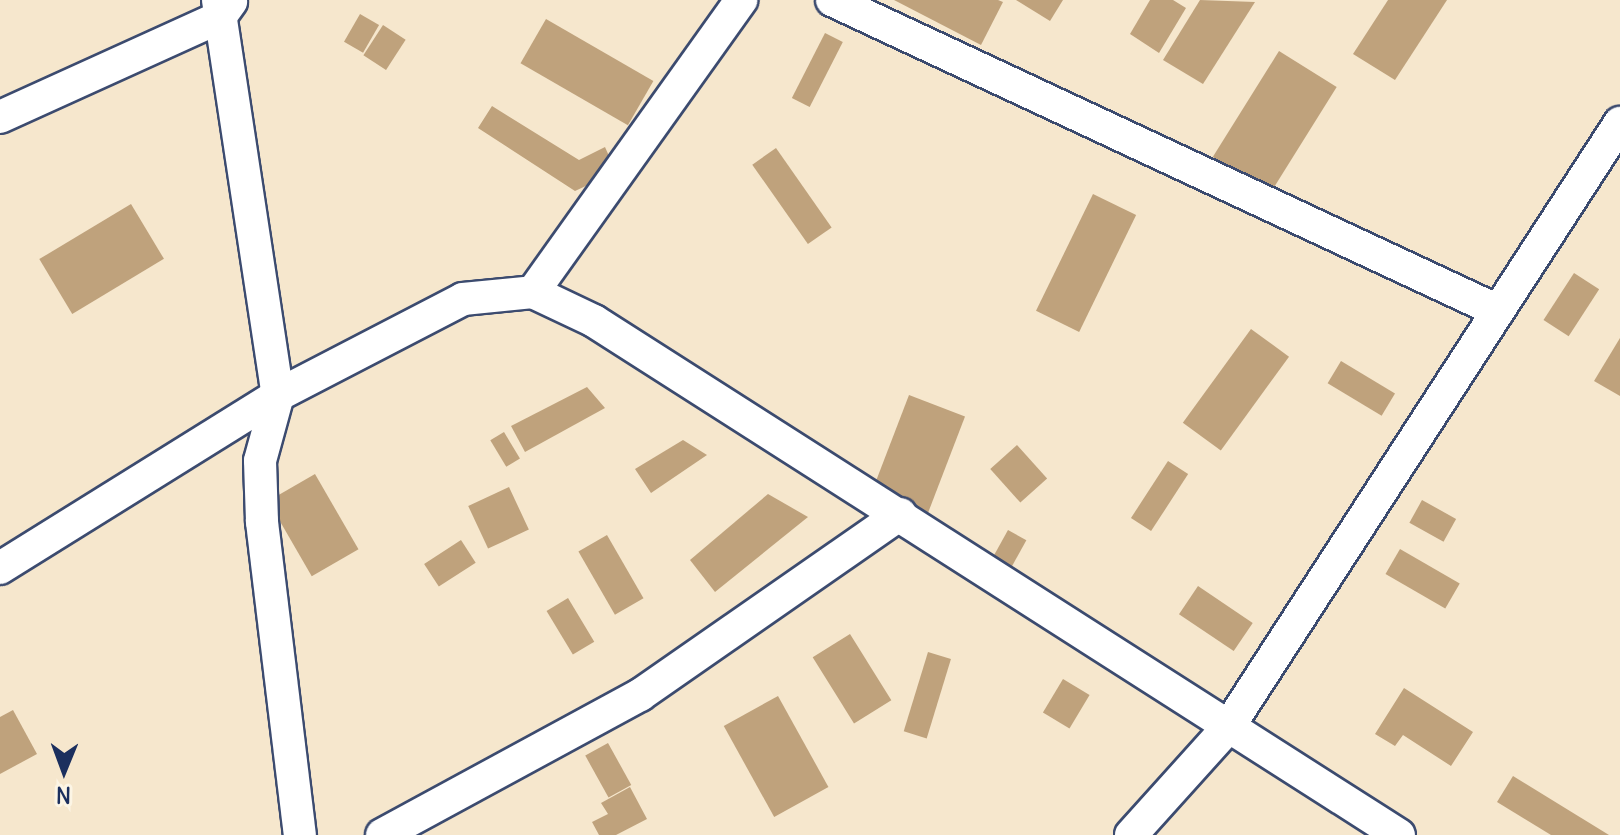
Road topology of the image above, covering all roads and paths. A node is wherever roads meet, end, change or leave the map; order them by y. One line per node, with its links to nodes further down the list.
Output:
1 (741, 0): 6 (street)
2 (832, 0): 7 (street)
3 (224, 6): 4 (street); 8 (street)
4 (0, 117)
5 (1620, 123): 7 (street)
6 (533, 292): 8 (street); 9 (street)
7 (1498, 311): 11 (street)
8 (278, 395): 10 (street); 12 (street)
9 (900, 514): 11 (street); 13 (street)
10 (0, 568)
11 (1229, 726): 14 (street); 15 (street)
12 (300, 835)
13 (382, 835)
14 (1131, 835)
15 (1399, 835)

